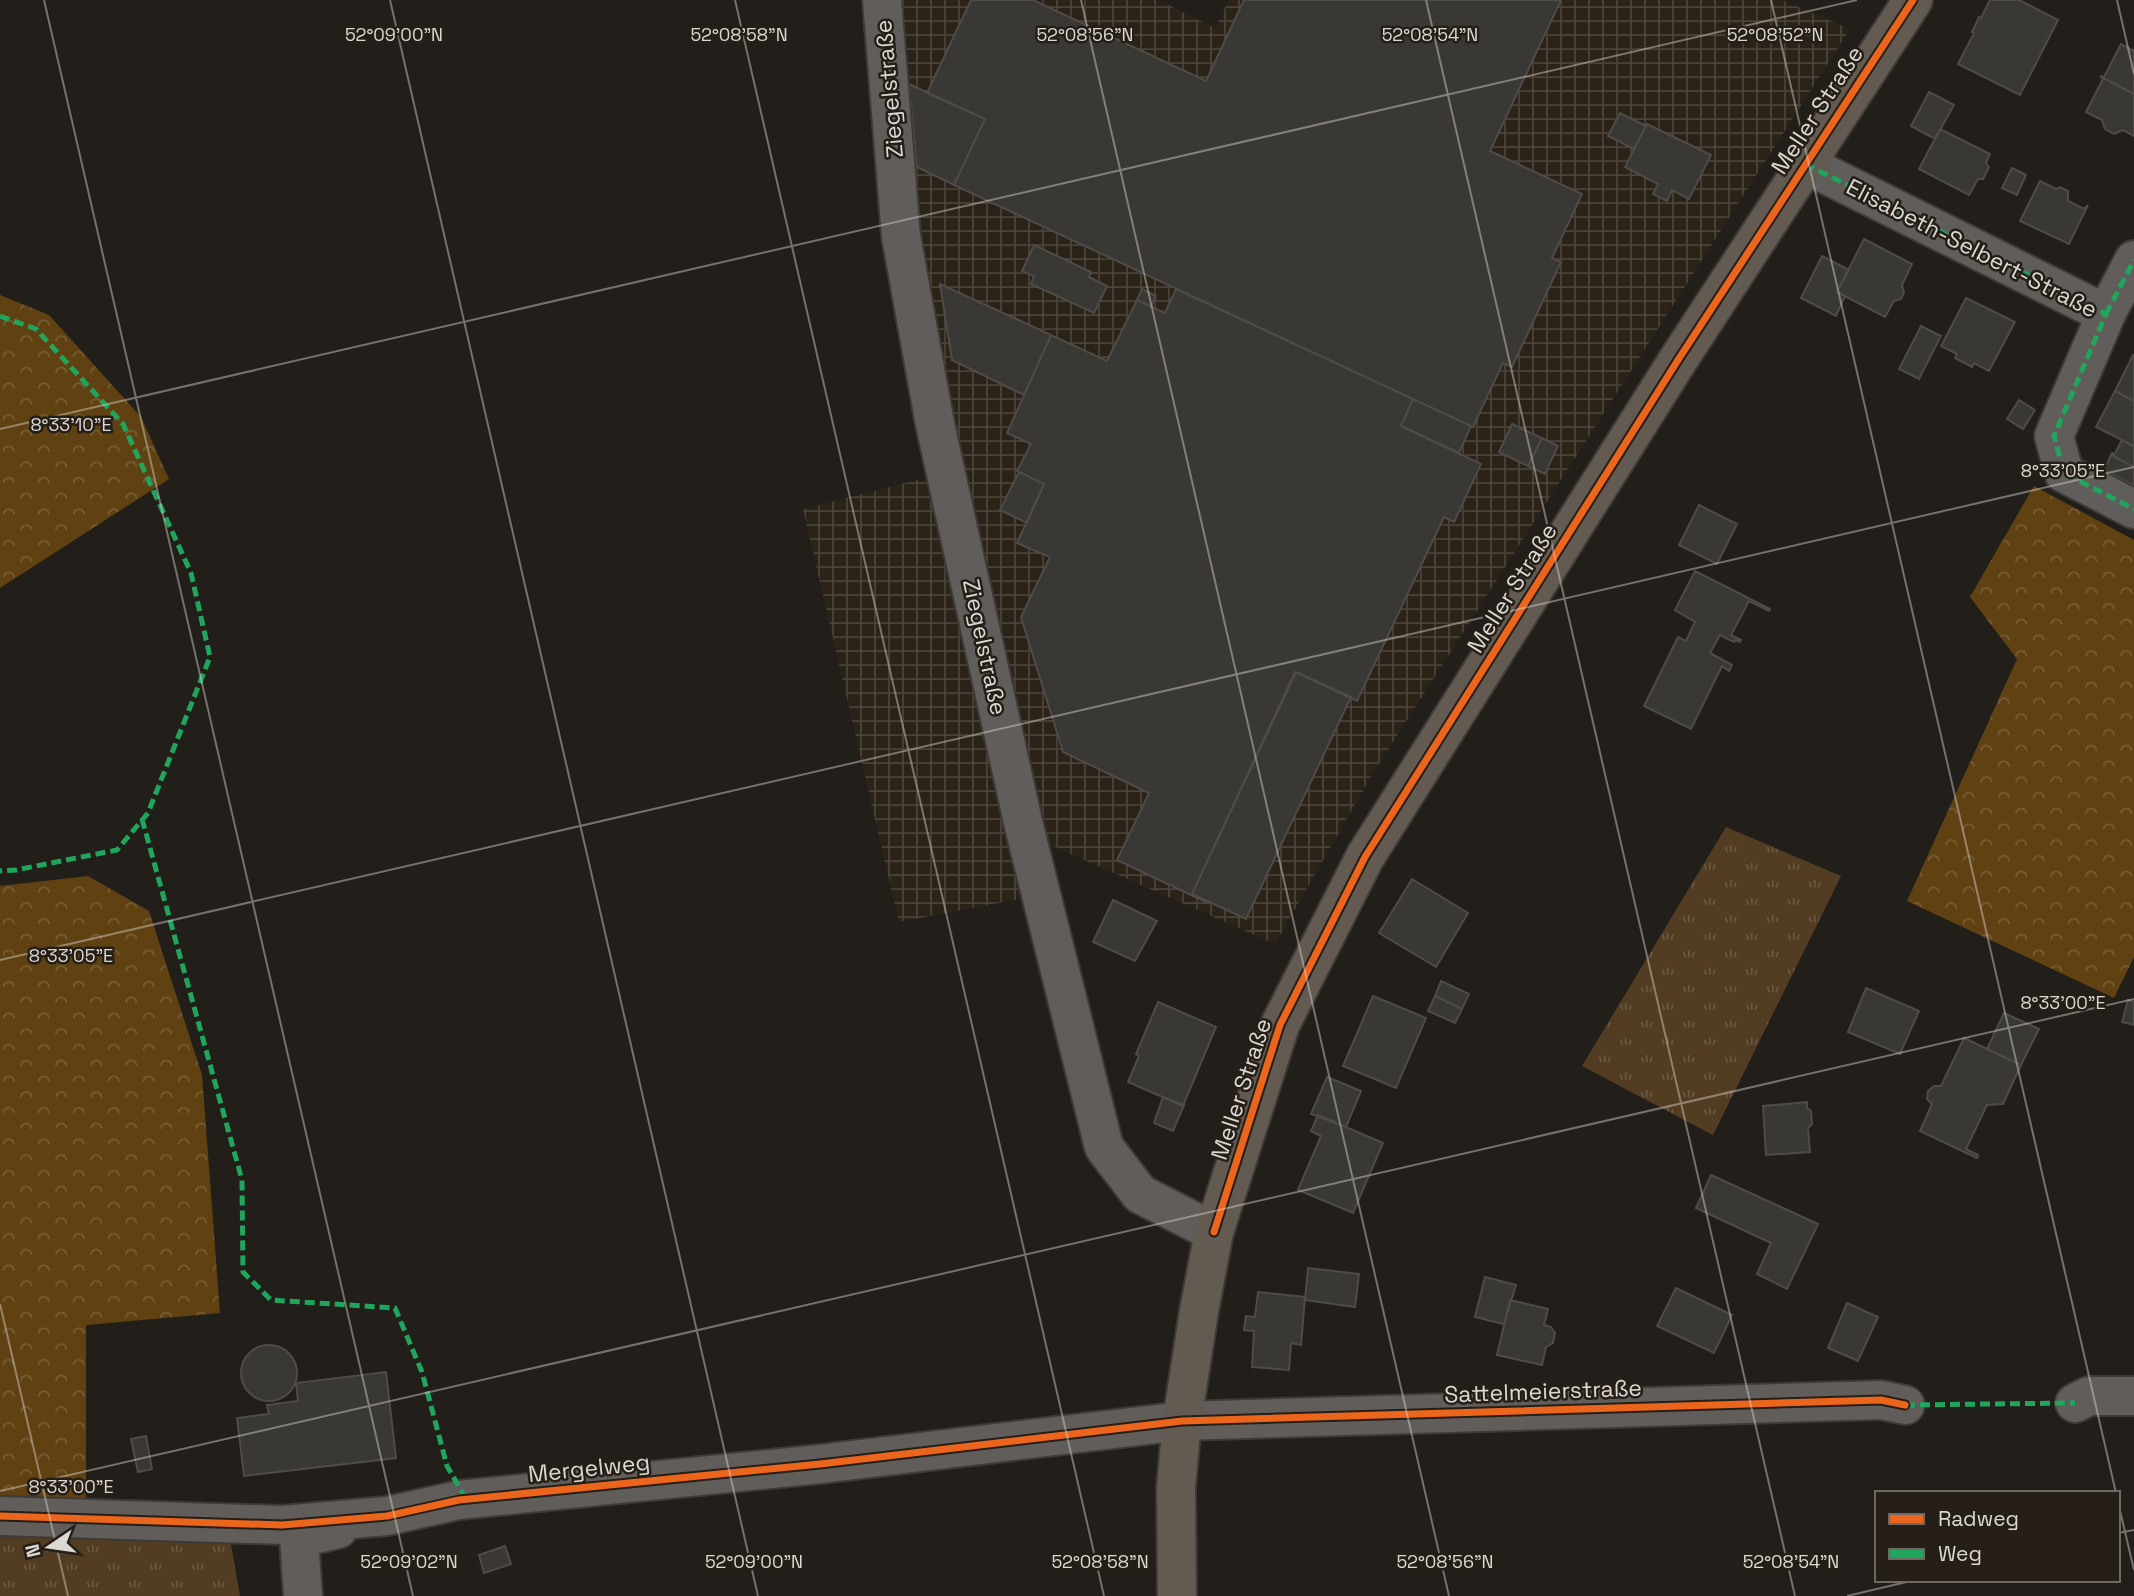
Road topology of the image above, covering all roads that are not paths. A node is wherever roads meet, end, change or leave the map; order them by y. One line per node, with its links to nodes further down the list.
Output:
1 (882, 0): 7 (street, Ziegelstraße)
2 (1913, 0): 3 (main road, Meller Straße)
3 (1805, 164): 5 (street, Elisabeth-Selbert-Straße); 7 (main road, Meller Straße)
4 (2134, 260): 5 (street)
5 (2106, 314): 6 (street, Elisabeth-Selbert-Straße)
6 (2134, 509)
7 (1214, 1232): 11 (main road, Meller Straße)
8 (2131, 1389): 9 (street)
9 (2075, 1403)
10 (1905, 1405): 11 (street, Sattelmeierstraße)
11 (1182, 1422): 13 (street, Mergelweg); 15 (main road, Meller Straße)
12 (0, 1516): 13 (street, Mergelweg)
13 (387, 1516): 14 (street)
14 (303, 1596)
15 (1177, 1596)

